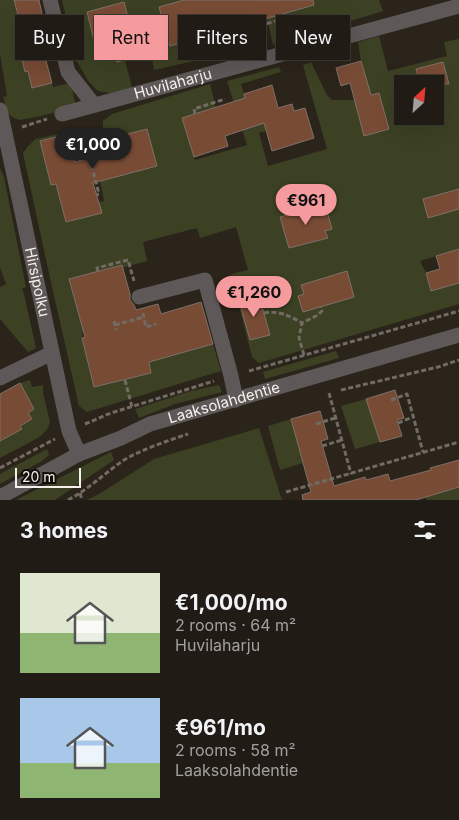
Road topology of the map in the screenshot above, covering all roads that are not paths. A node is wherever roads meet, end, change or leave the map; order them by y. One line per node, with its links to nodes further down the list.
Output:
1 (50, 0): 3 (street)
2 (459, 6): 3 (street, Huvilaharju)
3 (94, 105): 5 (street, Huvilaharju)
4 (0, 110): 6 (street, Hirsipolku)
5 (62, 114)
6 (2, 134): 9 (street, Hirsipolku)
7 (139, 298): 11 (street)
8 (459, 336): 11 (street, Laaksolahdentie)
9 (52, 354): 10 (street); 12 (street, Hirsipolku)
10 (0, 378)
11 (236, 400): 12 (street, Laaksolahdentie)
12 (79, 454): 13 (street, Laaksolahdentie)
13 (0, 497)

